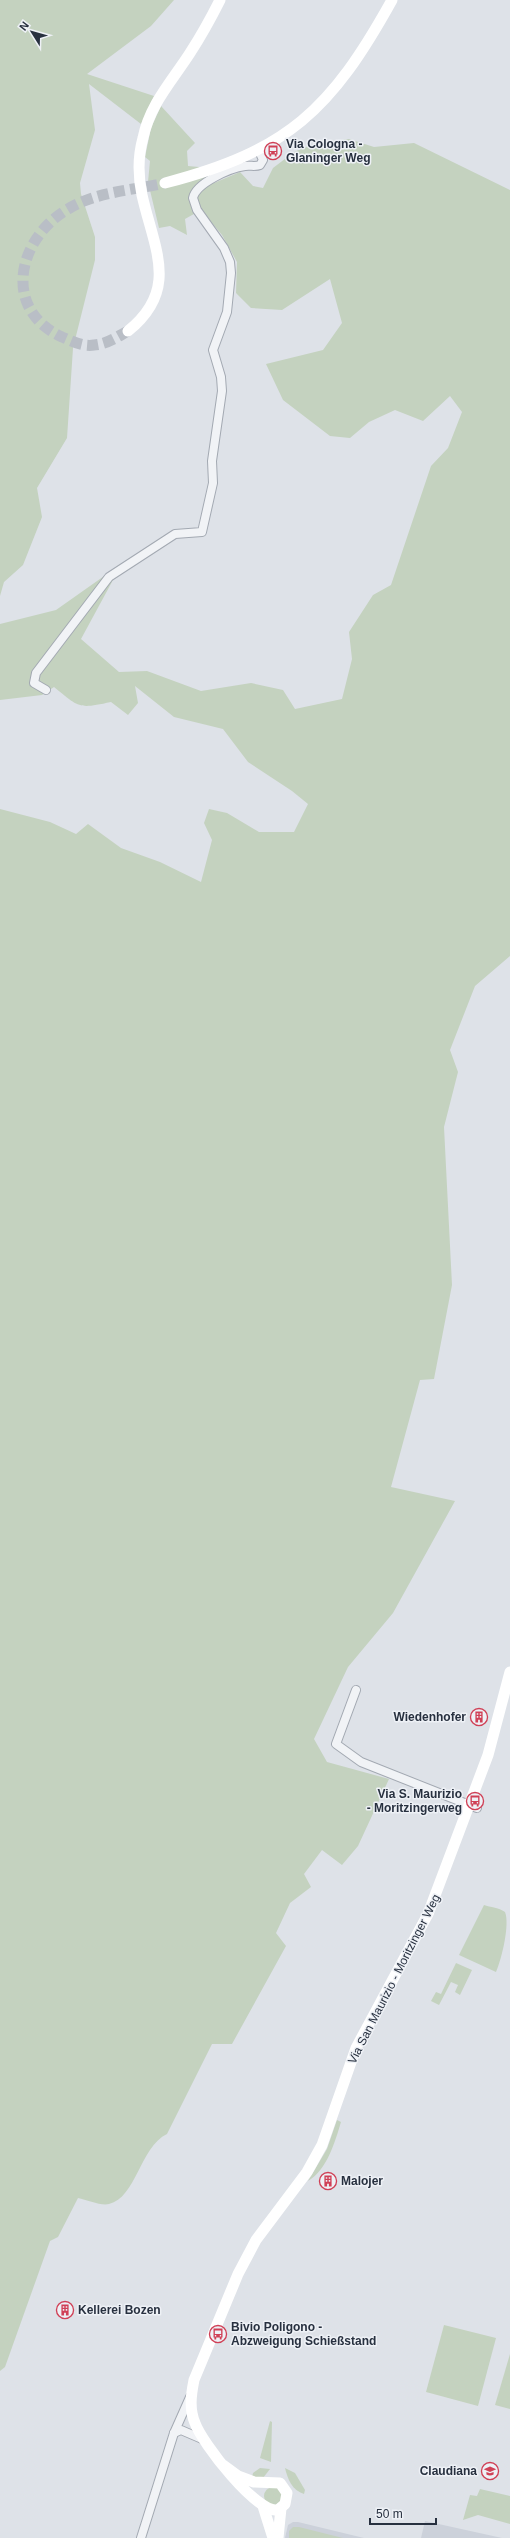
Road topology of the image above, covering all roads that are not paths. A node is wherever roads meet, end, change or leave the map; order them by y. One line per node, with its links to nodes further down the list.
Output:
1 (220, 0): 5 (main road)
2 (392, 0): 3 (main road)
3 (259, 151): 4 (main road); 6 (street)
4 (165, 183)
5 (128, 331)
6 (46, 690)
7 (510, 1672): 9 (main road, Via San Maurizio - Moritzinger Weg)
8 (356, 1690): 9 (street)
9 (474, 1806): 10 (main road, Via San Maurizio - Moritzinger Weg)
10 (191, 2396): 11 (street, Via San Maurizio - Moritzinger Weg); 12 (main road)
11 (174, 2433): 12 (street); 17 (street, Via San Maurizio - Moritzinger Weg)
12 (202, 2439): 13 (main road)
13 (223, 2465): 14 (main road); 15 (main road)
14 (268, 2483): 15 (main road); 16 (main road)
15 (262, 2505): 16 (main road); 18 (main road)
16 (281, 2508): 19 (main road)
17 (141, 2538)
18 (273, 2538)
19 (278, 2538)

